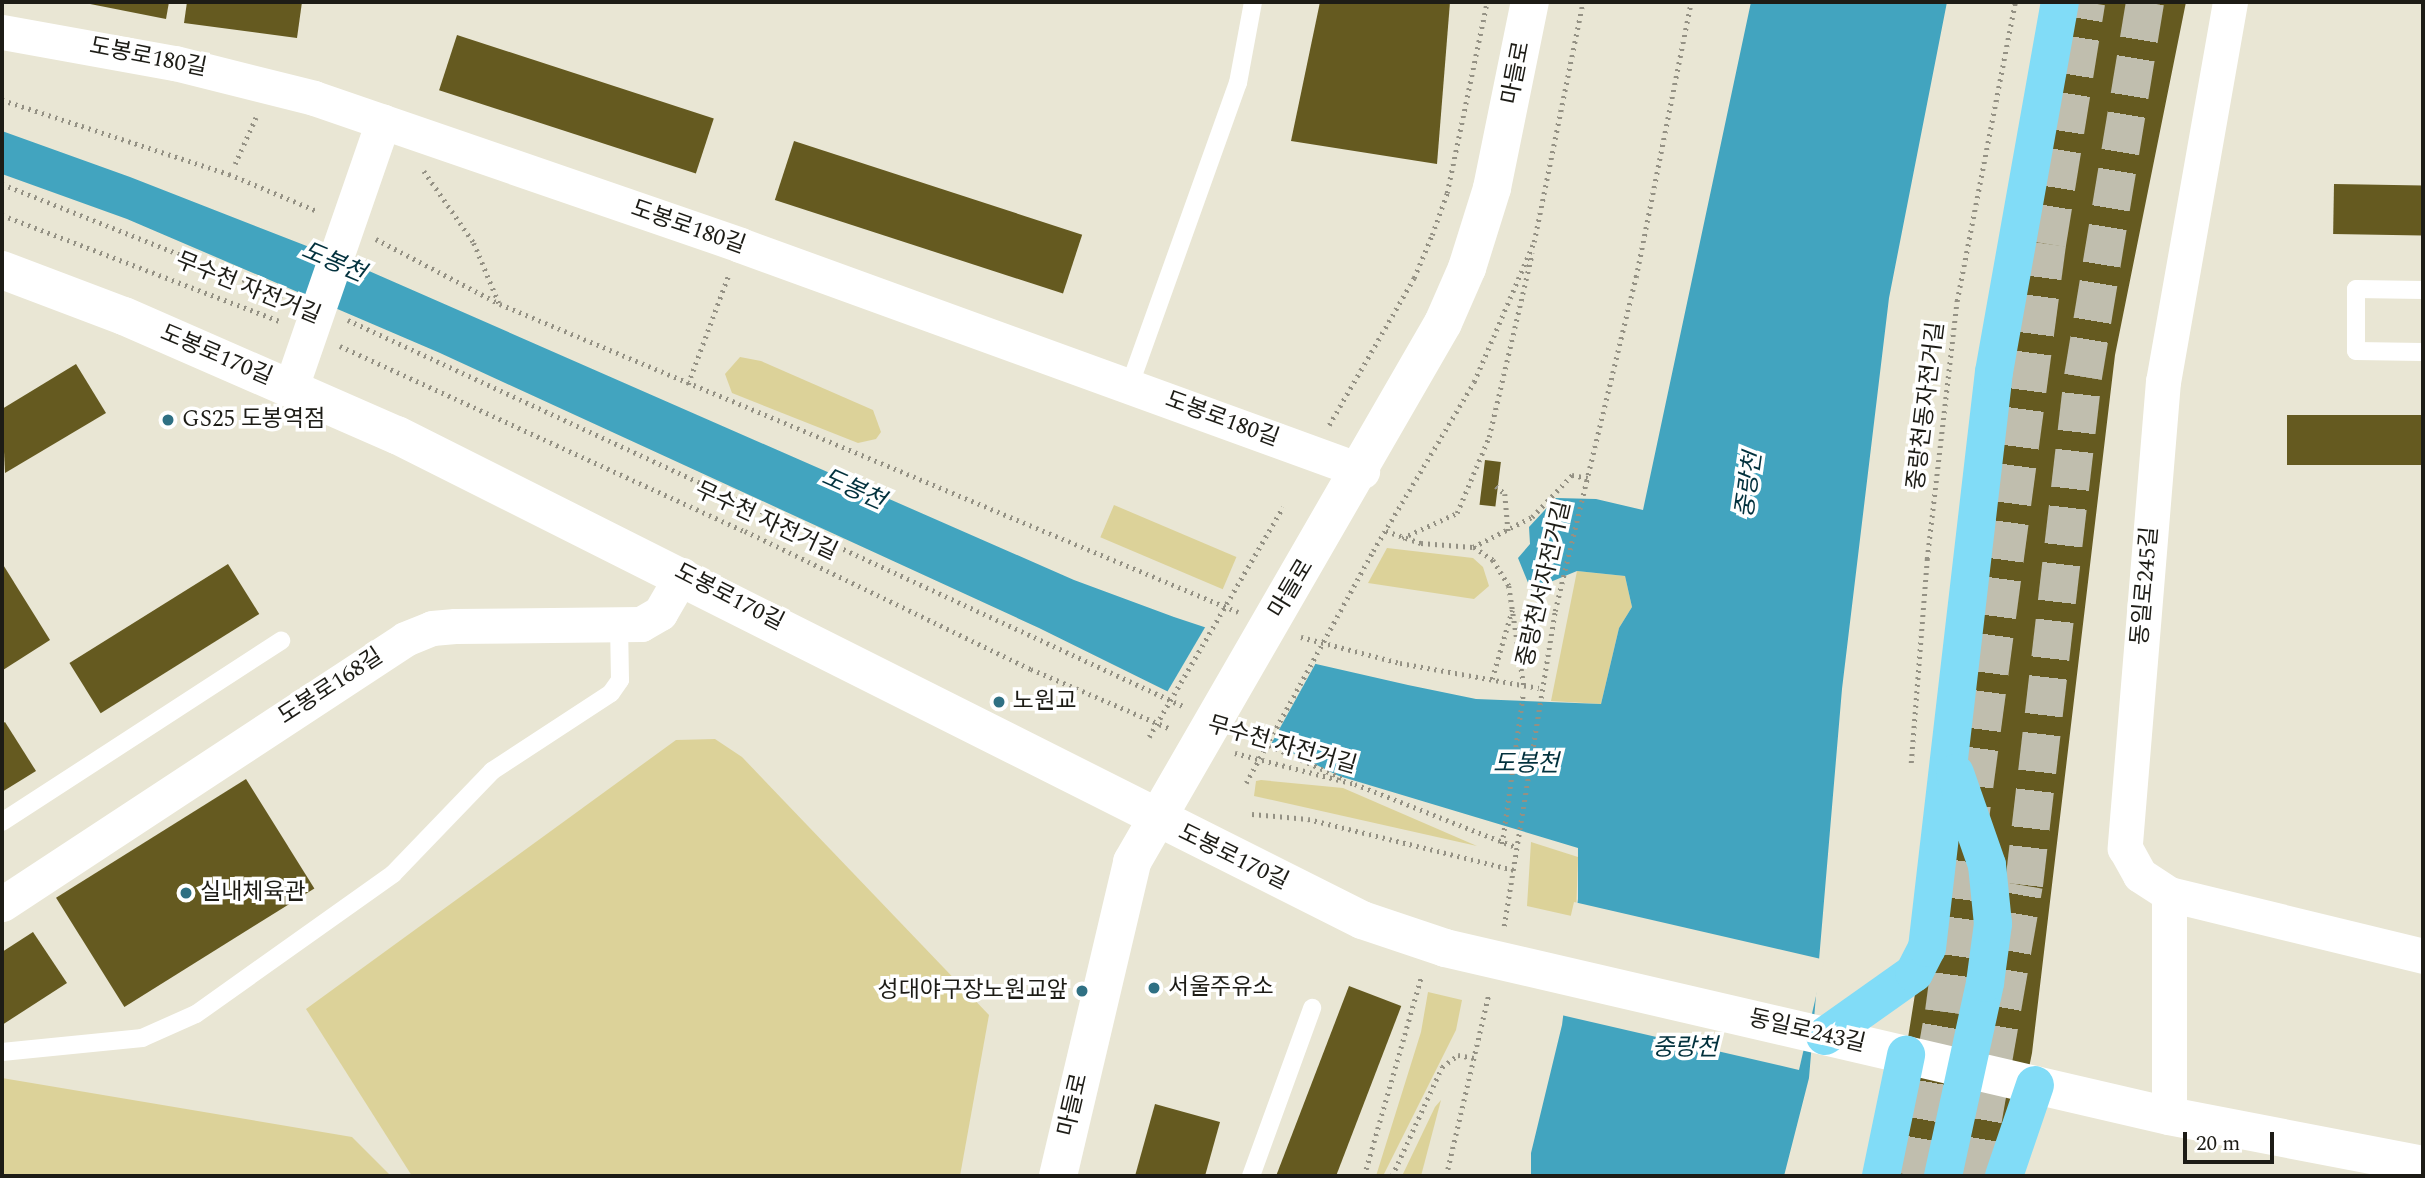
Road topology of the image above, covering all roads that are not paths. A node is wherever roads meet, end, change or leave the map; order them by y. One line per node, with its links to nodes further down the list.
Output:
1 (1253, 2): 11 (lane)
2 (1531, 2): 12 (main road, 마들로)
3 (2060, 2): 16 (highway)
4 (2230, 2): 19 (street, 동일로245길)
5 (2, 32): 6 (street, 도봉로180길)
6 (378, 135): 10 (street); 11 (street, 도봉로180길)
7 (2, 270): 10 (main road, 도봉로170길)
8 (2423, 290): 9 (lane)
9 (2423, 352)
10 (291, 387): 13 (main road, 도봉로170길)
11 (1129, 387): 12 (street, 도봉로180길)
12 (1362, 471): 17 (main road, 마들로)
13 (682, 575): 14 (street, 도봉로168길); 17 (main road, 도봉로170길)
14 (619, 625): 20 (street, 도봉로168길); 25 (lane)
15 (281, 641): 18 (lane)
16 (1955, 773): 24 (highway); 27 (highway)
17 (1156, 820): 21 (main road, 도봉로170길); 31 (main road, 마들로)
18 (2, 822)
19 (2169, 894): 22 (street, 동일로245길); 29 (street)
20 (2, 904)
21 (1445, 948): 24 (main road, 동일로243길)
22 (2423, 956)
23 (1312, 1008): 32 (lane)
24 (1825, 1037): 26 (main road, 동일로243길)
25 (2, 1052)
26 (1906, 1055): 27 (main road, 동일로243길); 33 (highway)
27 (1959, 1067): 28 (main road, 동일로243길); 34 (highway)
28 (2035, 1084): 29 (main road, 동일로243길); 35 (highway)
29 (2169, 1116): 30 (main road, 동일로243길)
30 (2423, 1165)
31 (1058, 1176)
32 (1251, 1176)
33 (1881, 1176)
34 (1944, 1176)
35 (2004, 1176)

